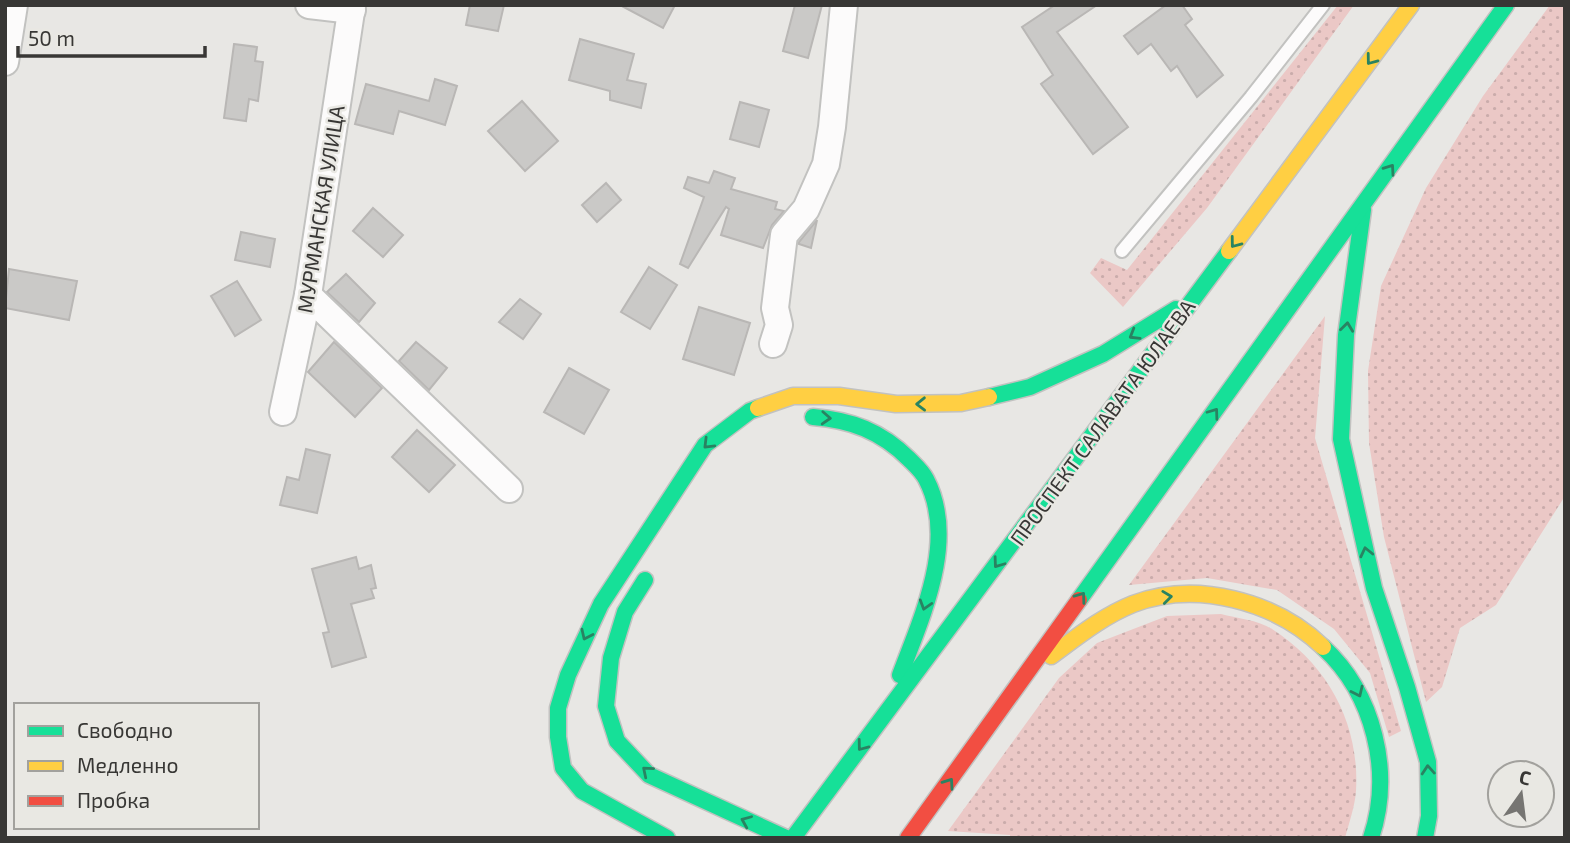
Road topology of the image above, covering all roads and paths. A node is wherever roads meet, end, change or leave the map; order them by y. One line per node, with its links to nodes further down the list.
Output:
1 (14, 5): 8 (street)
2 (309, 5): 7 (street)
3 (844, 5): 13 (street)
4 (1323, 5): 10 (lane)
5 (1411, 5): 12 (main road, ПРОСПЕКТ САЛАВАТА ЮЛАЕВА, one-way to 12)
6 (1506, 5): 9 (main road, one-way to 6)
7 (352, 8): 11 (street, МУРМАНСКАЯ УЛИЦА)
8 (5, 62)
9 (1364, 206): 18 (main road, one-way to 9); 25 (main road, one-way to 9)
10 (1122, 251)
11 (308, 295): 14 (street, МУРМАНСКАЯ УЛИЦА); 16 (street)
12 (1193, 299): 19 (main road, ПРОСПЕКТ САЛАВАТА ЮЛАЕВА, one-way to 19); 20 (main road, one-way to 20)
13 (773, 344)
14 (283, 412)
15 (803, 416): 19 (main road, one-way to 19)
16 (509, 489)
17 (653, 568): 21 (main road, one-way to 17)
18 (1024, 676): 23 (main road, one-way to 18); 24 (main road, one-way to 24)
19 (886, 713): 22 (main road, ПРОСПЕКТ САЛАВАТА ЮЛАЕВА, one-way to 22)
20 (667, 838)
21 (786, 838)
22 (793, 838)
23 (908, 838)
24 (1371, 838)
25 (1425, 838)

